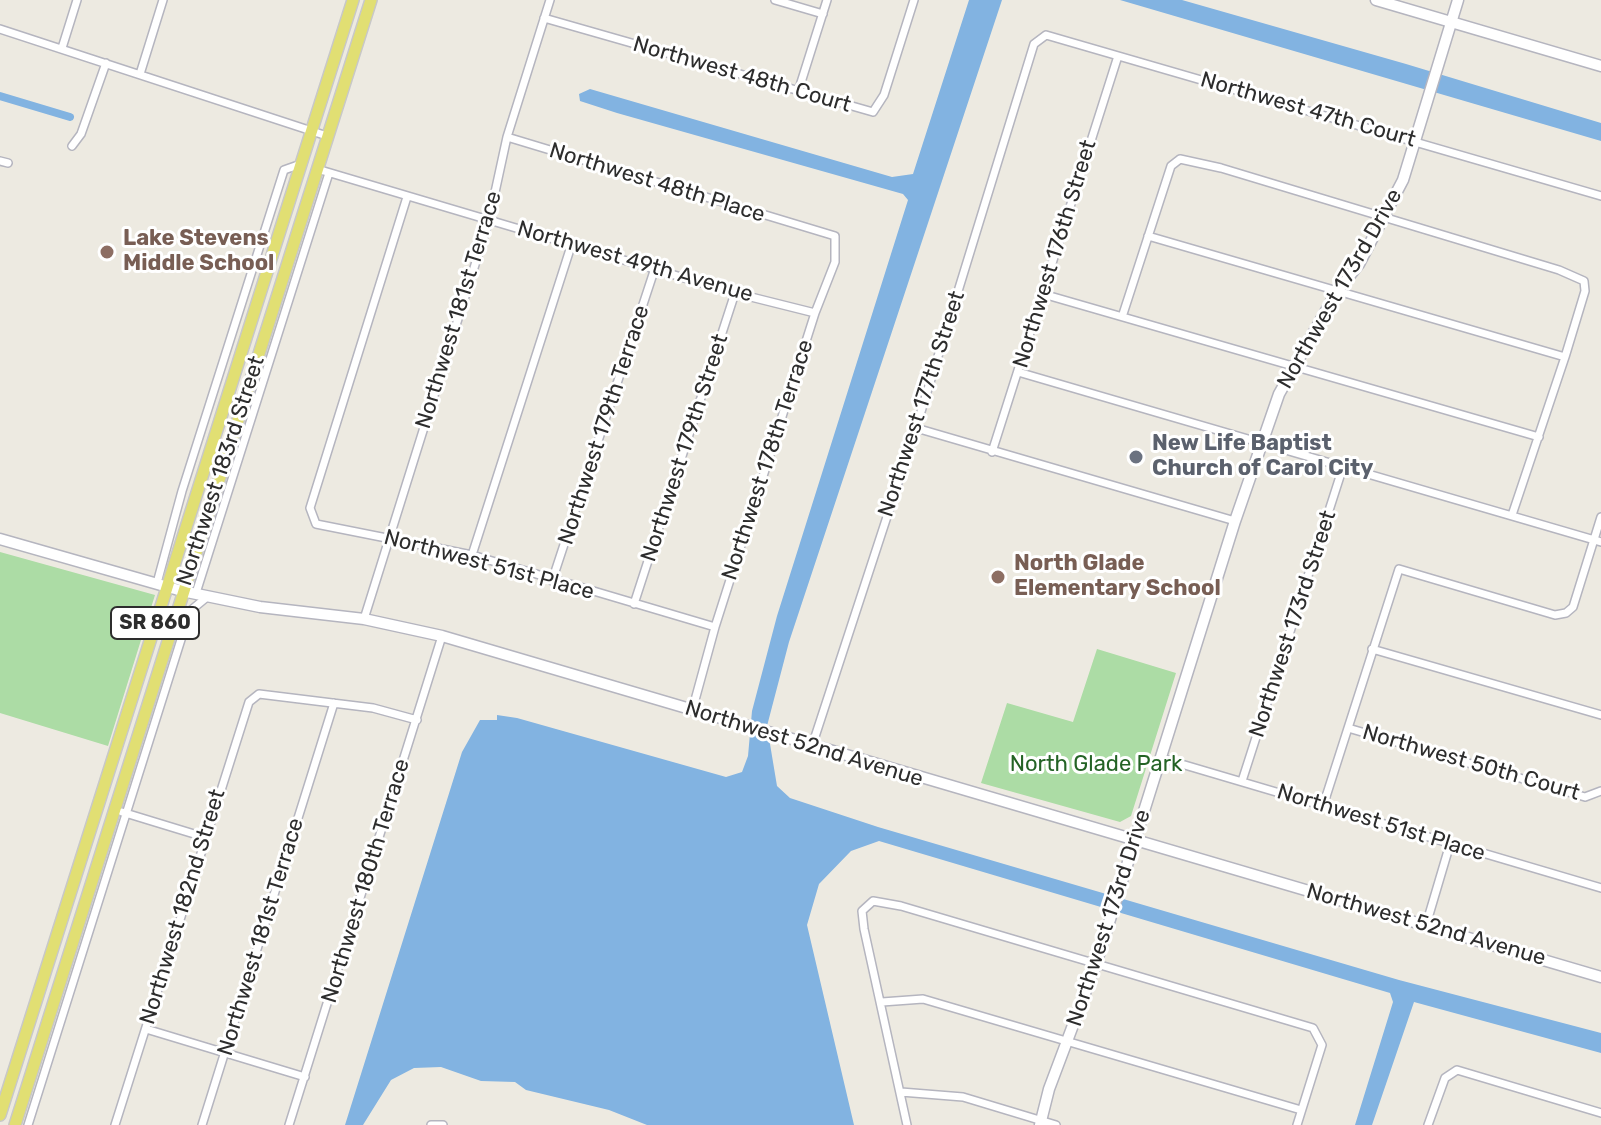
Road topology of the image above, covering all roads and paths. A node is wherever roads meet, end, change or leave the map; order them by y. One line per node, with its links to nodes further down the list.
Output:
1 (77, 0): 15 (street)
2 (163, 0): 20 (street)
3 (353, 0): 22 (main road, Northwest 183rd Street / SR 860)
4 (371, 0): 23 (main road, Northwest 183rd Street / SR 860)
5 (550, 0): 12 (street, Northwest 181st Terrace)
6 (775, 0): 11 (street)
7 (827, 0): 11 (street)
8 (914, 0): 21 (street, Northwest 48th Court)
9 (1376, 0): 13 (street)
10 (1458, 0): 13 (street, Northwest 173rd Drive)
11 (823, 14): 21 (street)
12 (544, 18): 21 (street, Northwest 48th Court); 24 (street, Northwest 181st Terrace)
13 (1451, 23): 19 (street); 25 (street, Northwest 173rd Drive)
14 (0, 29): 15 (street)
15 (62, 48): 18 (street)
16 (1118, 56): 17 (street, Northwest 47th Court); 25 (street, Northwest 47th Court); 39 (street, Northwest 176th Street)
17 (1029, 61): 48 (street, Northwest 177th Street)
18 (106, 63): 20 (street); 26 (street)
19 (1601, 66)
20 (140, 74): 22 (street)
21 (798, 92)
22 (311, 131): 23 (street); 27 (main road, Northwest 183rd Street / SR 860)
23 (327, 136): 28 (main road, Northwest 183rd Street / SR 860)
24 (507, 137): 32 (street, Northwest 181st Terrace); 33 (street, Northwest 48th Place)
25 (1415, 141): 29 (street, Northwest 47th Court); 31 (street, Northwest 173rd Drive)
26 (72, 146)
27 (301, 164): 45 (street); 46 (main road, Northwest 183rd Street / SR 860)
28 (323, 171): 30 (street, Northwest 49th Avenue); 47 (main road, Northwest 183rd Street / SR 860); 63 (street)
29 (1601, 196)
30 (407, 197): 32 (street, Northwest 49th Avenue); 56 (street, Northwest 51st Place)
31 (1384, 219): 34 (street); 38 (street, Northwest 173rd Drive); 42 (street)
32 (489, 220): 35 (street, Northwest 49th Avenue); 56 (street, Northwest 181st Terrace)
33 (807, 229): 40 (street, Northwest 178th Terrace)
34 (1148, 236): 38 (street); 41 (street)
35 (572, 243): 36 (street, Northwest 49th Avenue); 59 (street)
36 (655, 268): 37 (street, Northwest 49th Avenue); 60 (street, Northwest 179th Terrace)
37 (735, 293): 40 (street, Northwest 49th Avenue); 65 (street, Northwest 179th Street)
38 (1336, 293): 42 (street); 43 (street, Northwest 173rd Drive)
39 (1043, 294): 41 (street); 44 (street, Northwest 176th Street)
40 (815, 313): 67 (street, Northwest 178th Terrace)
41 (1123, 314): 43 (street)
42 (1565, 357): 49 (street)
43 (1294, 365): 49 (street); 50 (street, Northwest 173rd Drive)
44 (1018, 372): 50 (street); 51 (street, Northwest 176th Street)
45 (219, 375): 46 (street); 61 (street)
46 (231, 383): 47 (main road); 61 (main road, Northwest 183rd Street / SR 860)
47 (239, 412): 62 (main road, Northwest 183rd Street / SR 860)
48 (916, 428): 51 (street); 75 (street, Northwest 177th Street)
49 (1539, 437): 53 (street)
50 (1261, 444): 52 (street); 55 (street, Northwest 173rd Drive)
51 (992, 452): 55 (street)
52 (1343, 467): 53 (street); 77 (street, Northwest 173rd Street)
53 (1512, 515): 58 (street)
54 (1601, 517): 58 (street)
55 (1235, 521): 76 (street, Northwest 173rd Drive)
56 (390, 537): 59 (street, Northwest 51st Place); 66 (street, Northwest 181st Terrace)
57 (0, 539): 61 (street, Northwest 52nd Avenue)
58 (1598, 541): 69 (street)
59 (472, 555): 60 (street, Northwest 51st Place)
60 (552, 581): 65 (street, Northwest 51st Place)
61 (162, 585): 62 (street, Northwest 52nd Avenue); 85 (main road, Northwest 183rd Street / SR 860)
62 (182, 591): 63 (street, Northwest 52nd Avenue); 80 (main road, Northwest 183rd Street / SR 860)
63 (196, 593): 64 (street, Northwest 52nd Avenue)
64 (210, 596): 66 (street, Northwest 52nd Avenue); 80 (street)
65 (634, 604): 67 (street, Northwest 51st Place)
66 (364, 619): 68 (street, Northwest 52nd Avenue)
67 (715, 627): 71 (street, Northwest 178th Terrace)
68 (442, 636): 71 (street, Northwest 52nd Avenue); 73 (street, Northwest 180th Terrace)
69 (1372, 649): 72 (street); 74 (street)
70 (334, 703): 73 (street); 81 (street, Northwest 182nd Street); 93 (street, Northwest 181st Terrace)
71 (692, 711): 75 (street, Northwest 52nd Avenue)
72 (1601, 715)
73 (417, 720): 94 (street, Northwest 180th Terrace)
74 (1348, 728): 78 (street, Northwest 50th Court); 79 (street)
75 (812, 747): 82 (street, Northwest 52nd Avenue)
76 (1161, 758): 77 (street, Northwest 51st Place); 82 (street, Northwest 173rd Drive)
77 (1242, 781): 79 (street, Northwest 51st Place)
78 (1598, 793)
79 (1323, 806): 83 (street, Northwest 51st Place)
80 (119, 812): 81 (street); 87 (main road, Northwest 183rd Street / SR 860); 101 (street)
81 (204, 837): 91 (street, Northwest 182nd Street)
82 (1135, 841): 86 (street, Northwest 52nd Avenue); 88 (street, Northwest 173rd Drive)
83 (1450, 844): 84 (street, Northwest 51st Place); 86 (street)
84 (1601, 888)
85 (60, 922): 87 (main road); 98 (main road, Northwest 183rd Street / SR 860)
86 (1426, 925): 89 (street, Northwest 52nd Avenue)
87 (67, 959): 100 (main road, Northwest 183rd Street / SR 860)
88 (1096, 964): 90 (street); 92 (street, Northwest 173rd Drive); 96 (street)
89 (1601, 977)
90 (882, 1002): 92 (street); 95 (street)
91 (146, 1029): 93 (street); 102 (street, Northwest 182nd Street)
92 (1068, 1043): 96 (street); 99 (street, Northwest 173rd Drive)
93 (224, 1054): 94 (street); 103 (street, Northwest 181st Terrace)
94 (305, 1077): 104 (street, Northwest 180th Terrace)
95 (901, 1092): 99 (street); 107 (street)
96 (1301, 1110): 109 (street)
97 (1601, 1113): 110 (street)
98 (0, 1115)
99 (1041, 1123): 108 (street)
100 (15, 1125)
101 (28, 1125)
102 (115, 1125)
103 (202, 1125)
104 (289, 1125)
105 (431, 1125): 106 (street)
106 (443, 1125)
107 (907, 1125)
108 (1056, 1125)
109 (1297, 1125)
110 (1428, 1125)

